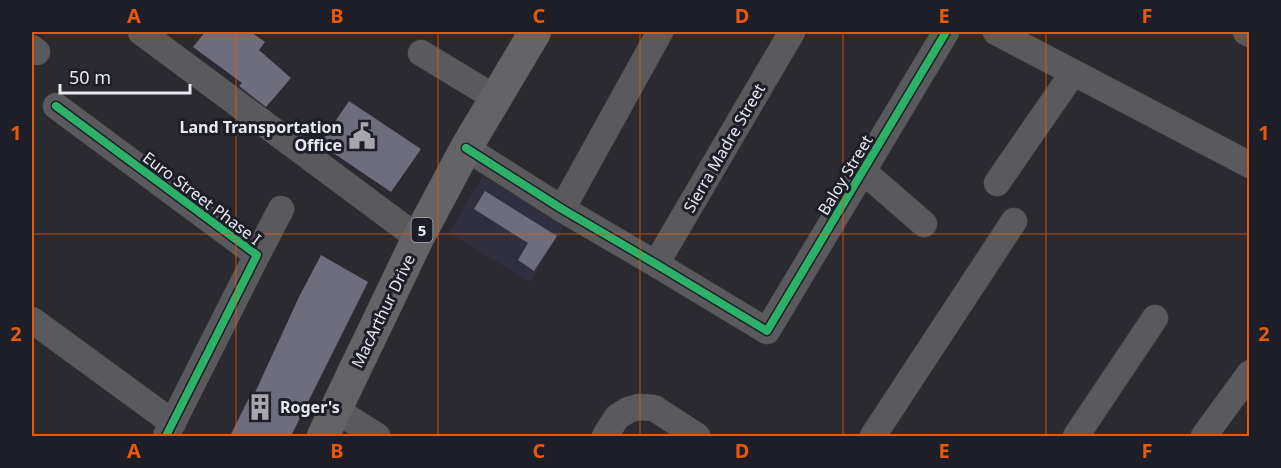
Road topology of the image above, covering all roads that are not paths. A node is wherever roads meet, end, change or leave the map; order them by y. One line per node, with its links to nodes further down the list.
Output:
1 (141, 32): 19 (street)
2 (535, 32): 9 (main road, MacArthur Drive / 5)
3 (660, 32): 16 (street)
4 (792, 32): 21 (street, Sierra Madre Street)
5 (946, 32): 13 (street, Baloy Street)
6 (996, 32): 8 (street)
7 (421, 53): 9 (street)
8 (1072, 73): 12 (street); 14 (street)
9 (497, 99): 11 (main road, MacArthur Drive / 5)
10 (56, 105): 20 (street, Euro Street Phase I)
11 (466, 148): 16 (street); 19 (main road, MacArthur Drive / 5)
12 (1250, 165)
13 (863, 171): 18 (street); 21 (street, Baloy Street)
14 (997, 183)
15 (280, 209): 20 (street)
16 (562, 209): 21 (street)
17 (1014, 221): 30 (street)
18 (924, 224)
19 (418, 238): 25 (main road, MacArthur Drive / 5)
20 (257, 255): 26 (street, Euro Street Phase I)
21 (656, 264)
22 (1155, 318): 31 (street)
23 (32, 320): 26 (street)
24 (1250, 373): 32 (street)
25 (329, 423): 27 (street)
26 (169, 430)
27 (377, 436)
28 (605, 436): 29 (street)
29 (697, 436)
30 (873, 436)
31 (1076, 436)
32 (1204, 436)

